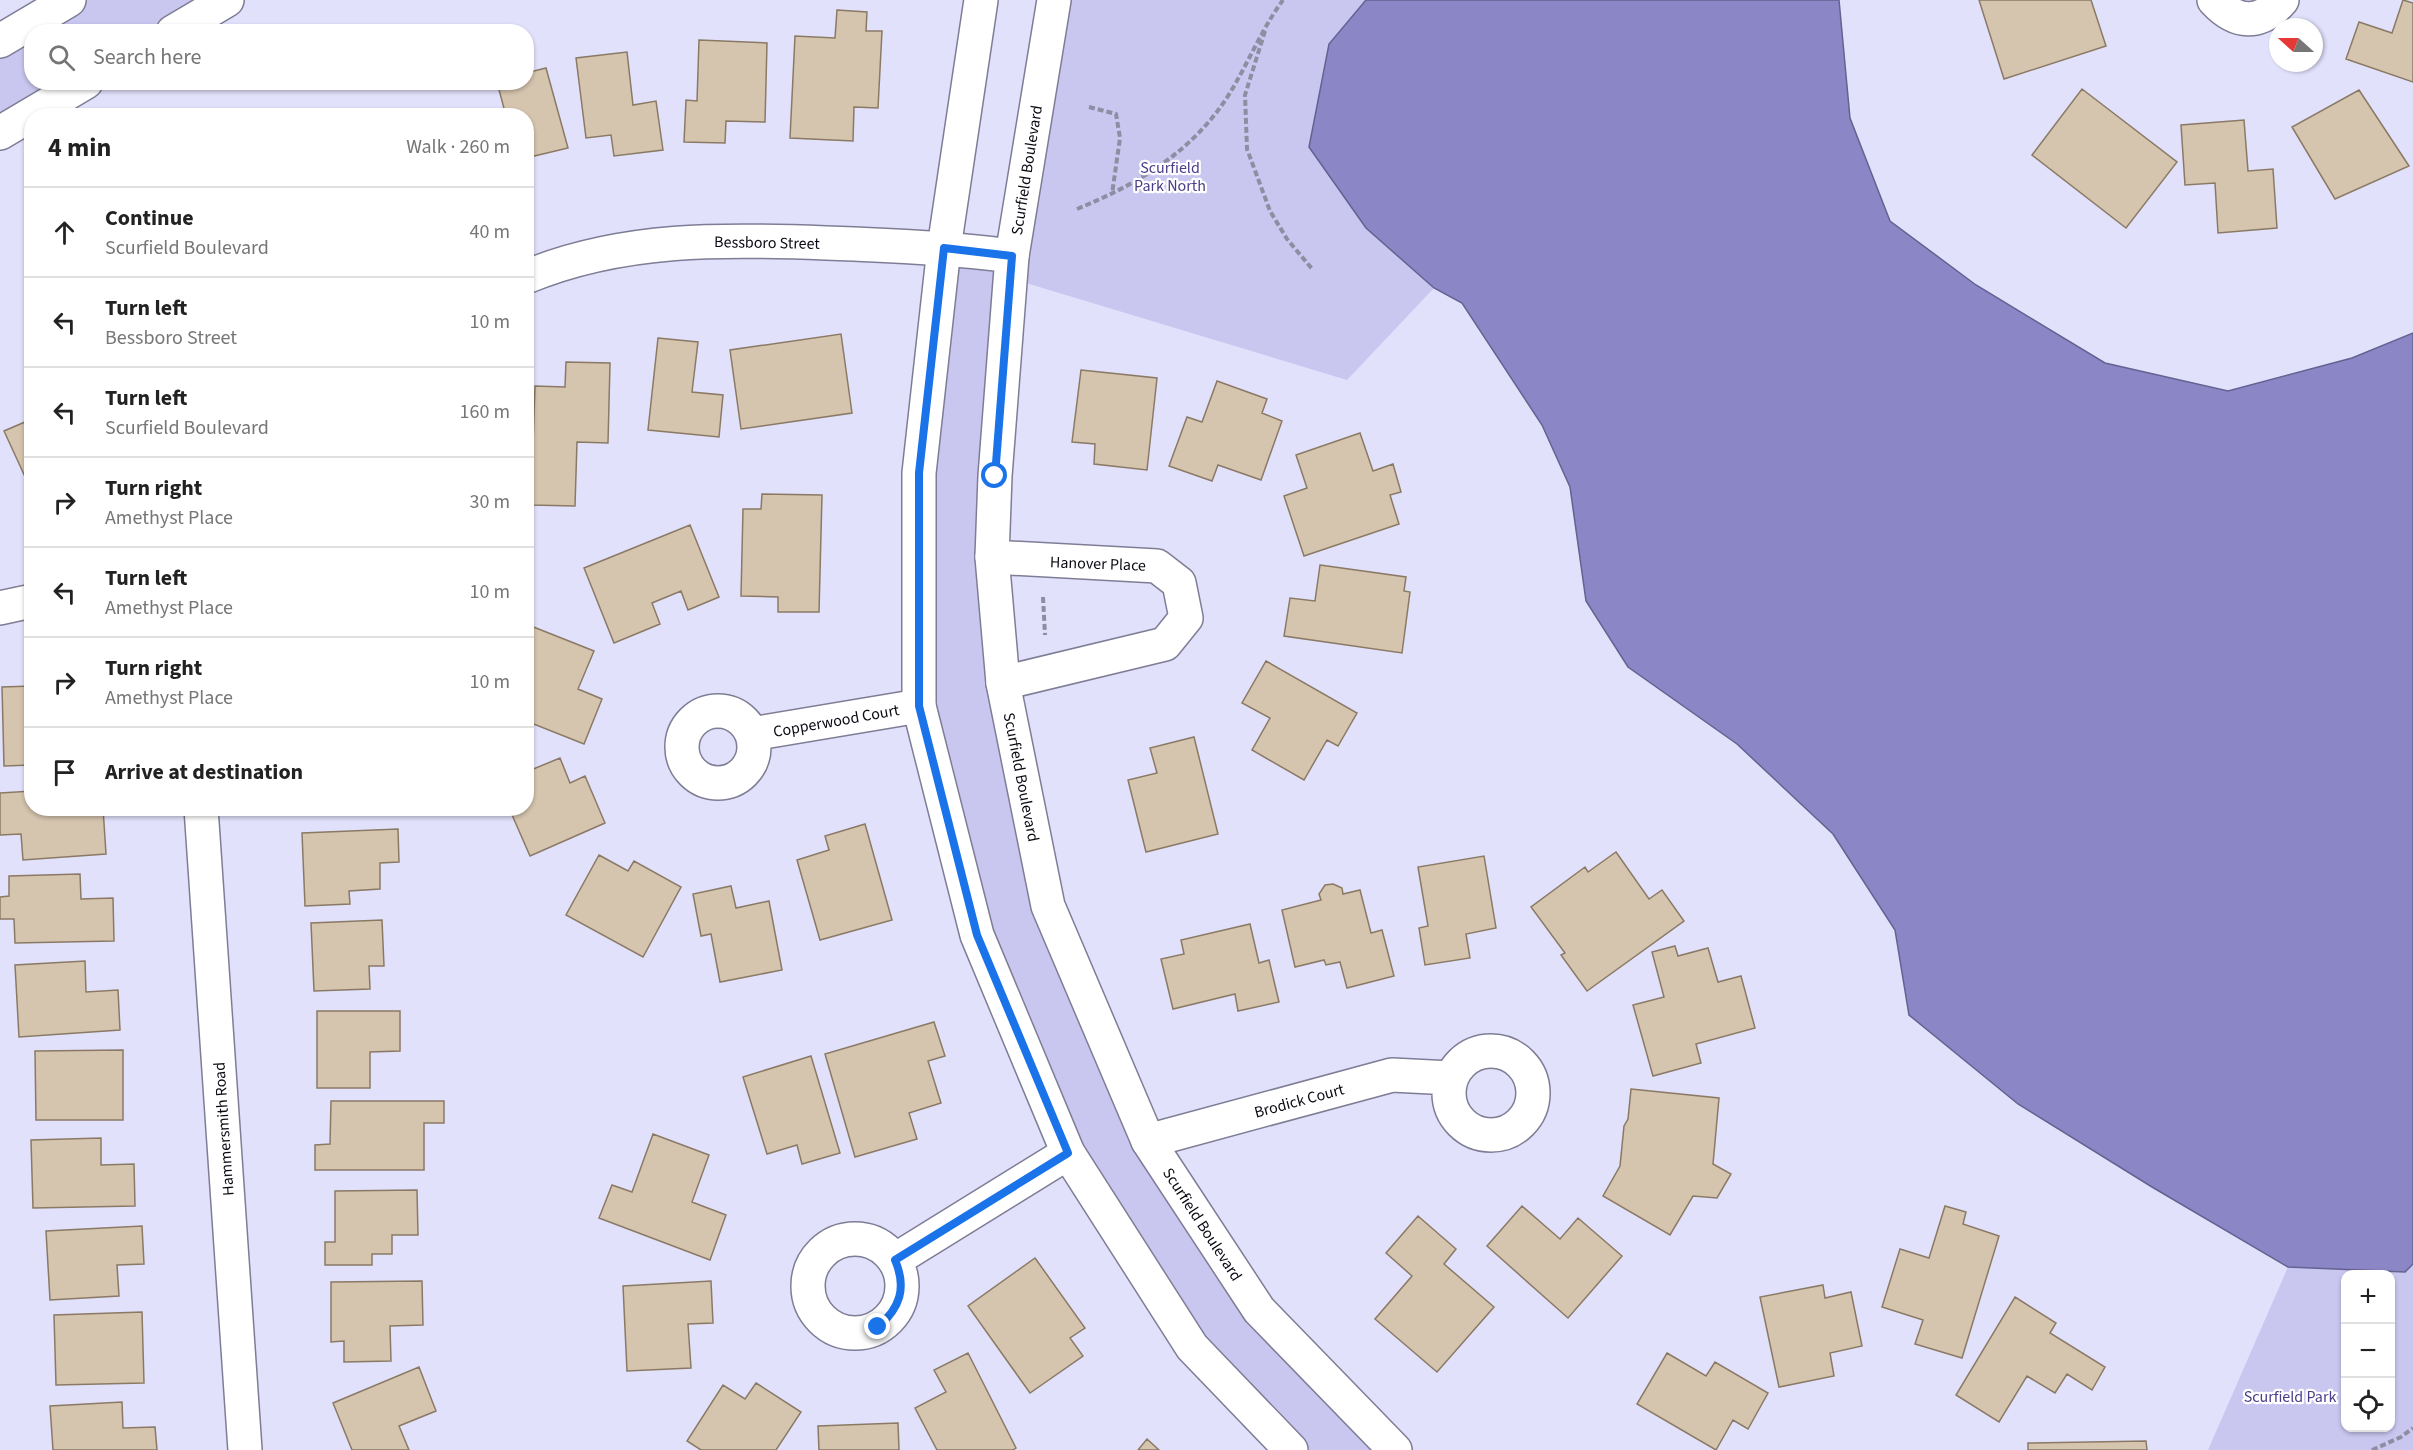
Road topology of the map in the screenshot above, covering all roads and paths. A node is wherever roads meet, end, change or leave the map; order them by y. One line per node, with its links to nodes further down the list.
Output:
1 (69, 0): 9 (street)
2 (1054, 0): 21 (street, Scurfield Boulevard)
3 (1283, 0): 8 (path)
4 (2214, 0): 5 (street)
5 (2282, 0)
6 (218, 2): 10 (street)
7 (979, 3): 20 (street)
8 (1268, 21): 18 (path); 22 (path)
9 (29, 24)
10 (185, 24)
11 (24, 27): 12 (street)
12 (0, 41)
13 (73, 90): 15 (street)
14 (1089, 107): 18 (path)
15 (42, 108)
16 (24, 119): 17 (street)
17 (0, 133)
18 (1112, 195): 19 (path)
19 (1077, 209)
20 (944, 248): 21 (street, Bessboro Street); 23 (street, Bessboro Street); 30 (street)
21 (1012, 256): 24 (street, Scurfield Boulevard)
22 (1312, 270)
23 (534, 274)
24 (992, 558): 29 (street, Scurfield Boulevard); 29 (street, Hanover Place)
25 (1042, 591): 28 (path)
26 (24, 603): 27 (street)
27 (0, 608)
28 (1046, 645)
29 (1003, 683): 34 (street, Scurfield Boulevard)
30 (919, 706): 31 (street, Copperwood Court); 35 (street)
31 (752, 734)
32 (202, 816): 38 (street, Hammersmith Road)
33 (1451, 1078): 34 (street, Brodick Court)
34 (1148, 1142): 40 (street, Scurfield Boulevard)
35 (1068, 1153): 36 (street); 39 (street)
36 (895, 1260)
37 (2413, 1428): 41 (path)
38 (245, 1450)
39 (1291, 1450)
40 (1395, 1450)
41 (2372, 1450)

